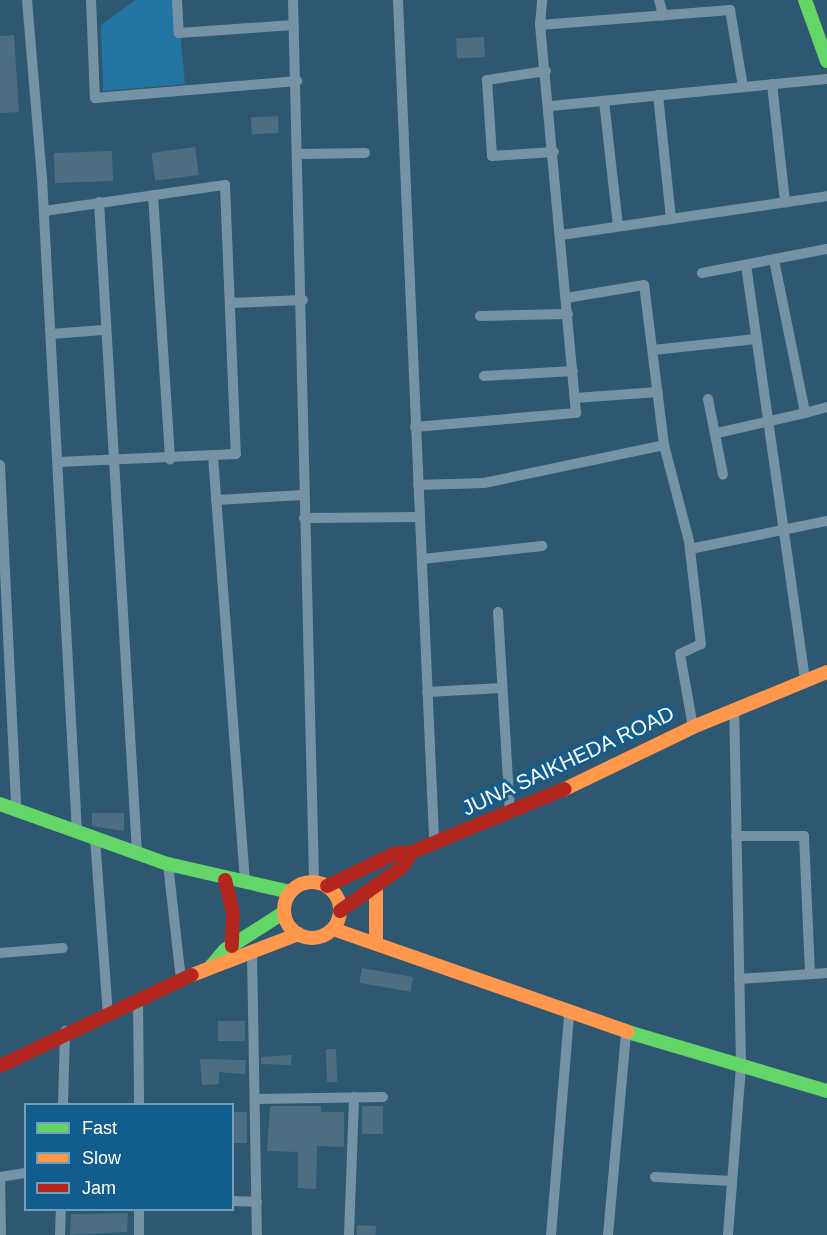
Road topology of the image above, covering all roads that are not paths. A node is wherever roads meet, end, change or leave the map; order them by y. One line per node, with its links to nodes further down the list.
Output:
1 (27, 0): 28 (street)
2 (91, 0): 15 (street)
3 (177, 0): 10 (street)
4 (292, 0): 10 (street)
5 (398, 0): 53 (street)
6 (542, 0): 11 (street)
7 (659, 0): 9 (street)
8 (805, 0): 12 (main road)
9 (663, 15): 11 (street); 17 (street)
10 (294, 25): 15 (street)
11 (540, 25): 13 (street)
12 (827, 61)
13 (546, 71): 20 (street); 22 (street)
14 (827, 79): 16 (street)
15 (297, 81): 23 (street)
16 (772, 84): 17 (street); 27 (street)
17 (743, 87): 18 (street)
18 (658, 95): 19 (street); 29 (street)
19 (604, 101): 20 (street); 30 (street)
20 (551, 106): 22 (street)
21 (365, 153): 23 (street)
22 (554, 153): 31 (street)
23 (299, 154): 37 (street)
24 (153, 195): 26 (street); 38 (street); 57 (street)
25 (827, 196): 27 (street)
26 (99, 202): 28 (street); 41 (street)
27 (785, 202): 29 (street)
28 (44, 211): 42 (street)
29 (671, 219): 30 (street)
30 (618, 226): 31 (street)
31 (561, 235): 36 (street)
32 (827, 249): 33 (street)
33 (774, 260): 34 (street); 51 (street)
34 (746, 265): 35 (street); 43 (street)
35 (702, 273)
36 (566, 298): 39 (street); 44 (street)
37 (303, 300): 38 (street); 63 (street)
38 (230, 303): 56 (street)
39 (568, 314): 40 (street); 45 (street)
40 (480, 315)
41 (103, 330): 42 (street); 59 (street)
42 (51, 334): 58 (street)
43 (756, 339): 44 (street); 52 (street)
44 (653, 350): 47 (street)
45 (573, 371): 46 (street); 48 (street)
46 (484, 376)
47 (658, 392): 48 (street); 55 (street)
48 (575, 398): 53 (street)
49 (708, 399): 54 (street)
50 (827, 407): 51 (street)
51 (805, 413): 52 (street)
52 (768, 425): 54 (street); 69 (street)
53 (415, 427): 62 (street)
54 (717, 433): 61 (street)
55 (664, 445): 62 (street); 71 (street)
56 (213, 456): 57 (street); 64 (street)
57 (170, 459): 59 (street)
58 (58, 462): 59 (street); 86 (street)
59 (112, 463): 91 (street)
60 (0, 465): 68 (street)
61 (723, 475)
62 (418, 485): 65 (street)
63 (304, 495): 64 (street); 66 (street)
64 (216, 500): 94 (street)
65 (420, 517): 66 (street); 72 (street)
66 (304, 518): 95 (street)
67 (827, 521): 69 (street)
68 (1, 525): 74 (street)
69 (780, 531): 71 (street); 76 (street)
70 (542, 546): 72 (street)
71 (690, 549): 82 (street)
72 (422, 559): 78 (street)
73 (498, 612): 77 (street)
74 (5, 668): 81 (street)
75 (827, 672): 76 (main road, JUNA SAIKHEDA ROAD)
76 (805, 681): 79 (main road, JUNA SAIKHEDA ROAD)
77 (502, 688): 78 (street); 85 (street)
78 (428, 692): 89 (street)
79 (734, 714): 82 (main road, JUNA SAIKHEDA ROAD); 87 (street)
80 (0, 717): 81 (street)
81 (12, 721): 84 (street)
82 (693, 727): 85 (main road, JUNA SAIKHEDA ROAD)
83 (0, 804): 84 (main road)
84 (16, 810): 86 (main road)
85 (510, 813): 89 (main road, JUNA SAIKHEDA ROAD)
86 (77, 832): 88 (main road)
87 (736, 836): 109 (street); 111 (street)
88 (95, 838): 91 (main road); 113 (street)
89 (434, 844): 90 (main road, JUNA SAIKHEDA ROAD)
90 (412, 852): 95 (main road, JUNA SAIKHEDA ROAD); 96 (main road)
91 (137, 853): 92 (main road)
92 (168, 864): 93 (main road); 110 (street)
93 (225, 880): 94 (main road); 103 (main road)
94 (245, 883): 97 (main road)
95 (320, 883): 97 (main road); 98 (main road)
96 (376, 886): 98 (main road); 102 (main road)
97 (290, 892): 99 (main road)
98 (340, 911): 100 (main road)
99 (284, 913): 101 (main road); 103 (main road)
100 (333, 929): 101 (main road); 102 (main road)
101 (298, 934): 106 (main road)
102 (376, 943): 114 (main road)
103 (232, 945): 107 (main road)
104 (63, 948): 105 (street)
105 (0, 952)
106 (252, 953): 107 (main road); 122 (street)
107 (212, 965): 110 (main road)
108 (827, 973): 109 (street)
109 (810, 974): 111 (street)
110 (181, 979): 112 (main road)
111 (739, 979): 117 (street)
112 (138, 1000): 113 (main road); 124 (street)
113 (108, 1013): 115 (main road)
114 (569, 1014): 116 (main road); 138 (street)
115 (65, 1031): 118 (main road); 123 (street)
116 (626, 1032): 117 (main road); 139 (street)
117 (741, 1065): 119 (main road); 128 (street)
118 (0, 1066)
119 (827, 1091)
120 (354, 1097): 121 (street); 122 (street); 137 (street)
121 (382, 1097)
122 (257, 1099): 130 (street)
123 (63, 1103)
124 (138, 1103)
125 (24, 1173): 126 (street)
126 (0, 1177): 133 (street)
127 (655, 1177): 128 (street)
128 (732, 1181): 140 (street)
129 (234, 1201): 130 (street)
130 (257, 1202): 136 (street)
131 (61, 1211): 134 (street)
132 (139, 1211): 135 (street)
133 (1, 1235)
134 (60, 1235)
135 (139, 1235)
136 (257, 1235)
137 (348, 1235)
138 (551, 1235)
139 (608, 1235)
140 (728, 1235)

